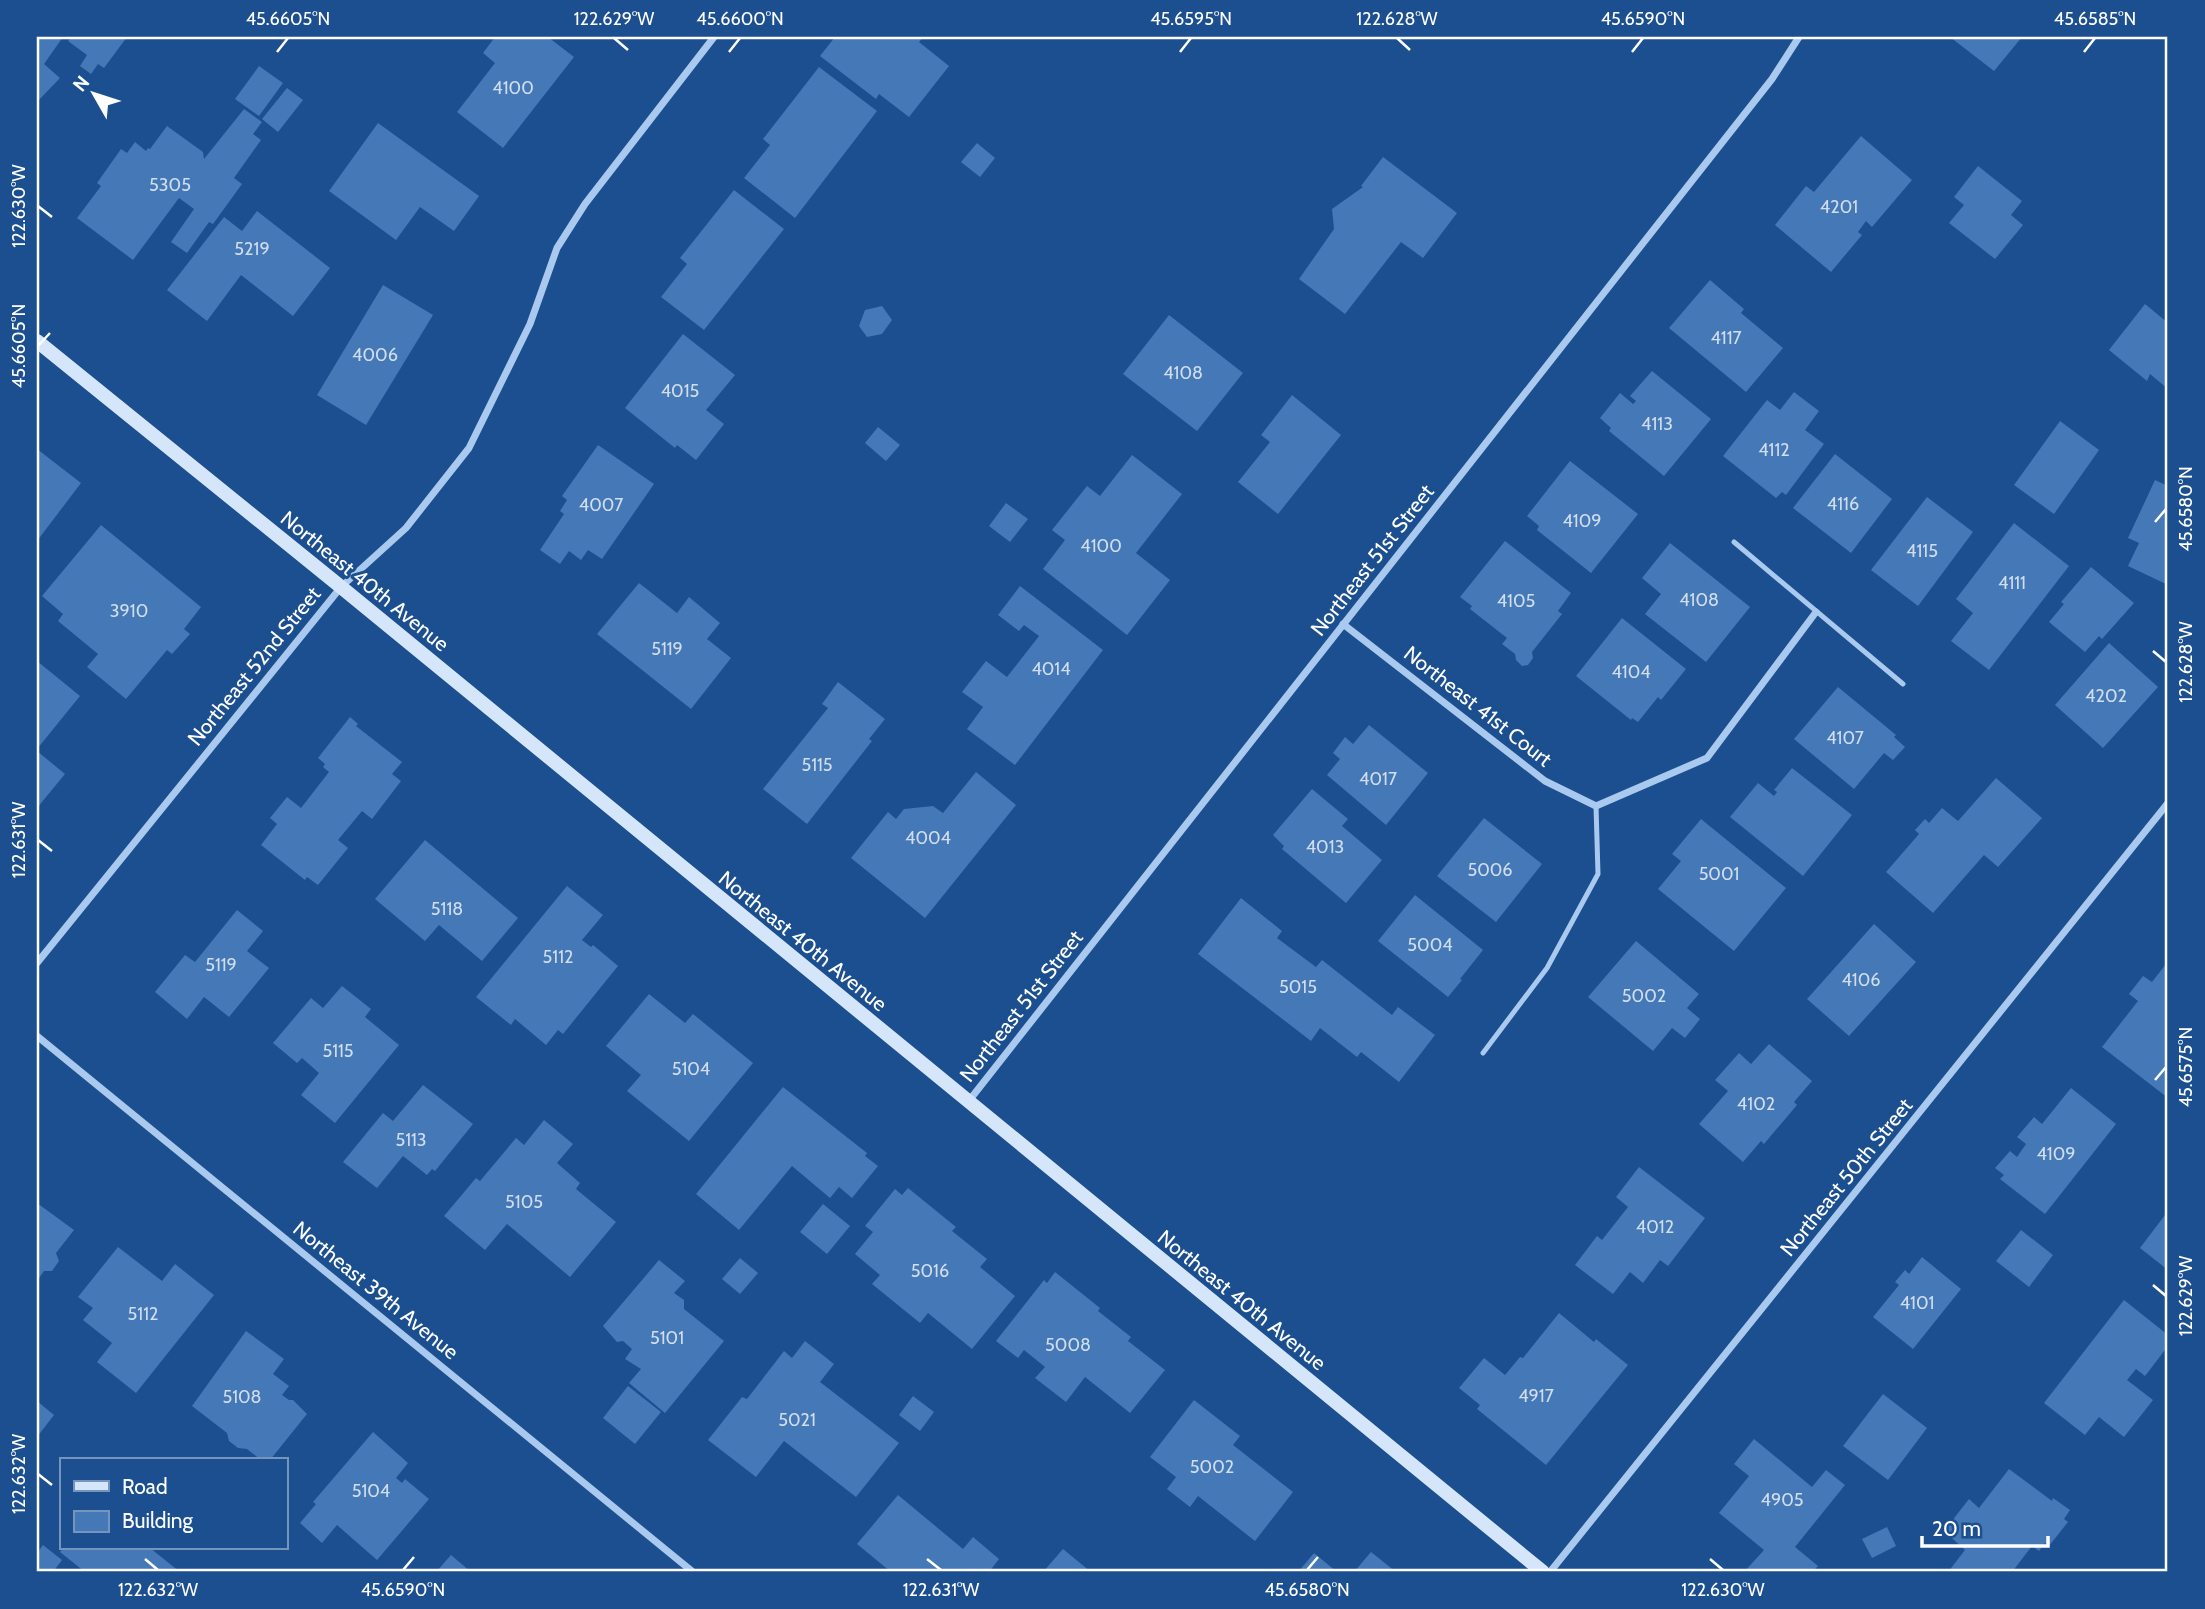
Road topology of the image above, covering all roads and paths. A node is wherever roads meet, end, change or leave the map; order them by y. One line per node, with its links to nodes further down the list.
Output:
1 (714, 37): 5 (street, Northeast 52nd Street)
2 (1799, 37): 7 (street, Northeast 51st Street)
3 (37, 341): 5 (street, Northeast 40th Avenue)
4 (1734, 542): 6 (lane)
5 (341, 587): 11 (street, Northeast 52nd Street); 14 (street, Northeast 40th Avenue)
6 (1816, 612): 8 (lane); 10 (street)
7 (1343, 624): 10 (street, Northeast 41st Court); 14 (street, Northeast 51st Street)
8 (1903, 684)
9 (2168, 803): 17 (street, Northeast 50th Street)
10 (1596, 807): 13 (lane)
11 (37, 963)
12 (37, 1036): 15 (street, Northeast 39th Avenue)
13 (1483, 1052)
14 (968, 1102): 16 (street, Northeast 40th Avenue)
15 (693, 1572)
16 (1543, 1572)
17 (1550, 1572)

